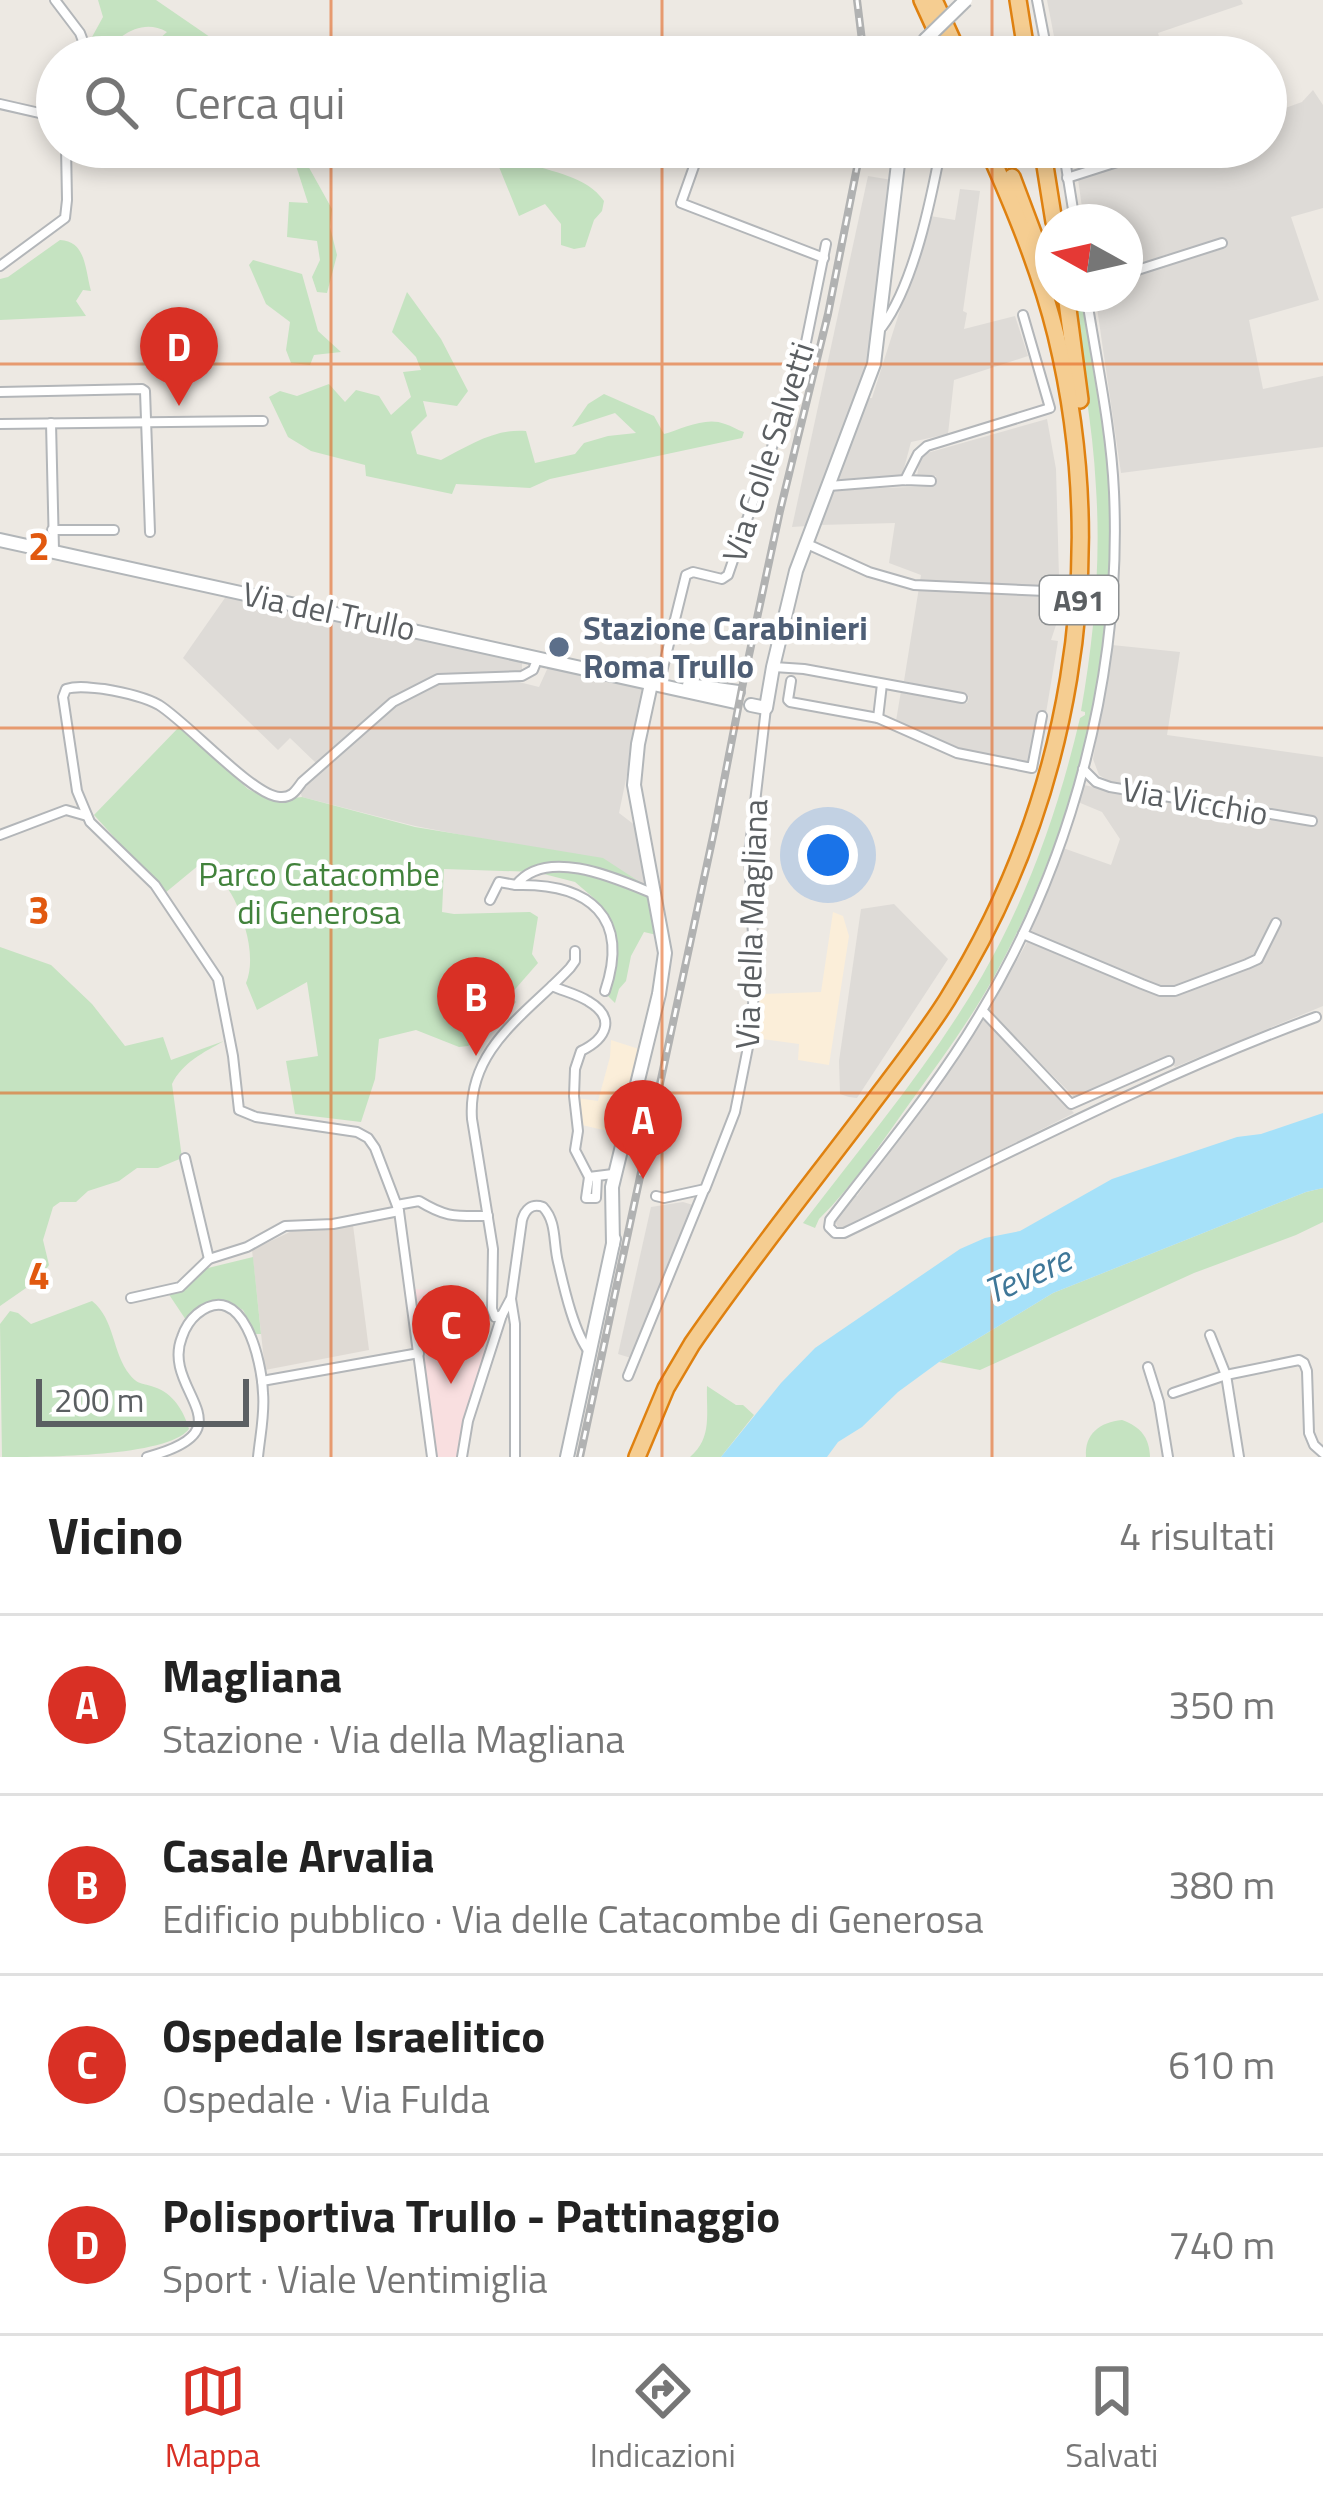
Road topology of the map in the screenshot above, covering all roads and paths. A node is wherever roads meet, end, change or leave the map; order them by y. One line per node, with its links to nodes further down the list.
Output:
1 (56, 0): 7 (street)
2 (922, 0): 9 (highway)
3 (934, 0): 10 (highway)
4 (965, 0): 8 (main road, bridge)
5 (1018, 0): 11 (highway)
6 (1036, 0): 12 (street)
7 (80, 36)
8 (929, 36)
9 (938, 36)
10 (950, 36)
11 (1024, 36)
12 (1044, 36)
13 (0, 104): 14 (street)
14 (36, 112)
15 (65, 168): 31 (street)
16 (693, 168): 30 (street)
17 (898, 168): 37 (main road, Via della Magliana)
18 (936, 168): 37 (street, Via della Magliana)
19 (996, 168): 97 (highway, A91)
20 (1007, 168): 27 (highway, A91)
21 (1045, 168): 25 (highway)
22 (1066, 168): 24 (street)
23 (1098, 168): 24 (street)
24 (1067, 178): 26 (street)
25 (1051, 204)
26 (1072, 204)
27 (1035, 235)
28 (1222, 243): 32 (street)
29 (826, 244): 30 (street, Via Colle Salvetti)
30 (824, 258): 57 (street, Via Colle Salvetti)
31 (0, 266)
32 (1143, 268)
33 (1059, 312): 39 (highway, A91)
34 (1068, 312): 39 (highway)
35 (1089, 312): 64 (street)
36 (1023, 315): 44 (street)
37 (878, 333): 46 (main road, Via della Magliana)
38 (0, 392): 40 (street)
39 (1080, 400): 97 (highway, A91)
40 (148, 421): 41 (street); 42 (street); 49 (street)
41 (262, 421)
42 (51, 423): 43 (street); 47 (street)
43 (0, 424)
44 (905, 480): 45 (street); 46 (street)
45 (931, 482)
46 (828, 487): 51 (main road, Via della Magliana)
47 (52, 530): 48 (street); 52 (street)
48 (114, 530)
49 (151, 532)
50 (0, 540): 52 (main road, Via del Trullo)
51 (806, 543): 53 (street); 55 (main road, Via della Magliana)
52 (54, 550): 54 (main road, Via del Trullo)
53 (1046, 591)
54 (538, 658): 57 (main road, Via del Trullo); 65 (street)
55 (772, 668): 58 (street); 61 (main road, Via della Magliana)
56 (791, 681): 63 (street)
57 (655, 684): 59 (main road, Via del Trullo); 69 (main road)
58 (882, 684): 60 (street); 63 (street)
59 (736, 697)
60 (962, 698)
61 (759, 701): 81 (street, Via della Magliana)
62 (1042, 716): 63 (street)
63 (878, 718)
64 (1083, 770): 66 (street, Via Vicchio); 72 (street)
65 (87, 816): 67 (street); 83 (street)
66 (1312, 821)
67 (0, 835)
68 (516, 885): 69 (street); 70 (street); 75 (street)
69 (655, 895): 80 (main road)
70 (490, 900)
71 (1276, 923): 72 (street)
72 (1024, 934): 76 (street)
73 (575, 951): 74 (street)
74 (552, 986): 80 (street); 84 (street)
75 (604, 992)
76 (983, 1011): 77 (street); 78 (street)
77 (1316, 1017)
78 (1169, 1061)
79 (184, 1158): 85 (street)
80 (615, 1176): 92 (main road)
81 (705, 1189): 82 (street); 94 (street, Via della Magliana)
82 (656, 1196)
83 (398, 1208): 84 (street); 85 (street); 91 (street)
84 (488, 1216): 89 (street)
85 (209, 1258): 86 (street)
86 (131, 1298)
87 (511, 1299): 88 (street); 89 (street); 92 (street)
88 (514, 1314): 89 (street); 104 (street)
89 (502, 1316): 103 (street)
90 (1210, 1335): 95 (street)
91 (419, 1353): 96 (street); 102 (street)
92 (590, 1354): 105 (main road)
93 (1148, 1367): 108 (street)
94 (628, 1376)
95 (1226, 1376): 98 (street); 99 (street); 109 (street)
96 (262, 1381): 100 (street); 101 (street)
97 (671, 1390): 106 (highway, A91); 107 (highway, A91)
98 (1173, 1393)
99 (1323, 1453)
100 (147, 1457)
101 (258, 1457)
102 (432, 1457)
103 (462, 1457)
104 (515, 1457)
105 (567, 1457)
106 (638, 1457)
107 (648, 1457)
108 (1168, 1457)
109 (1239, 1457)

